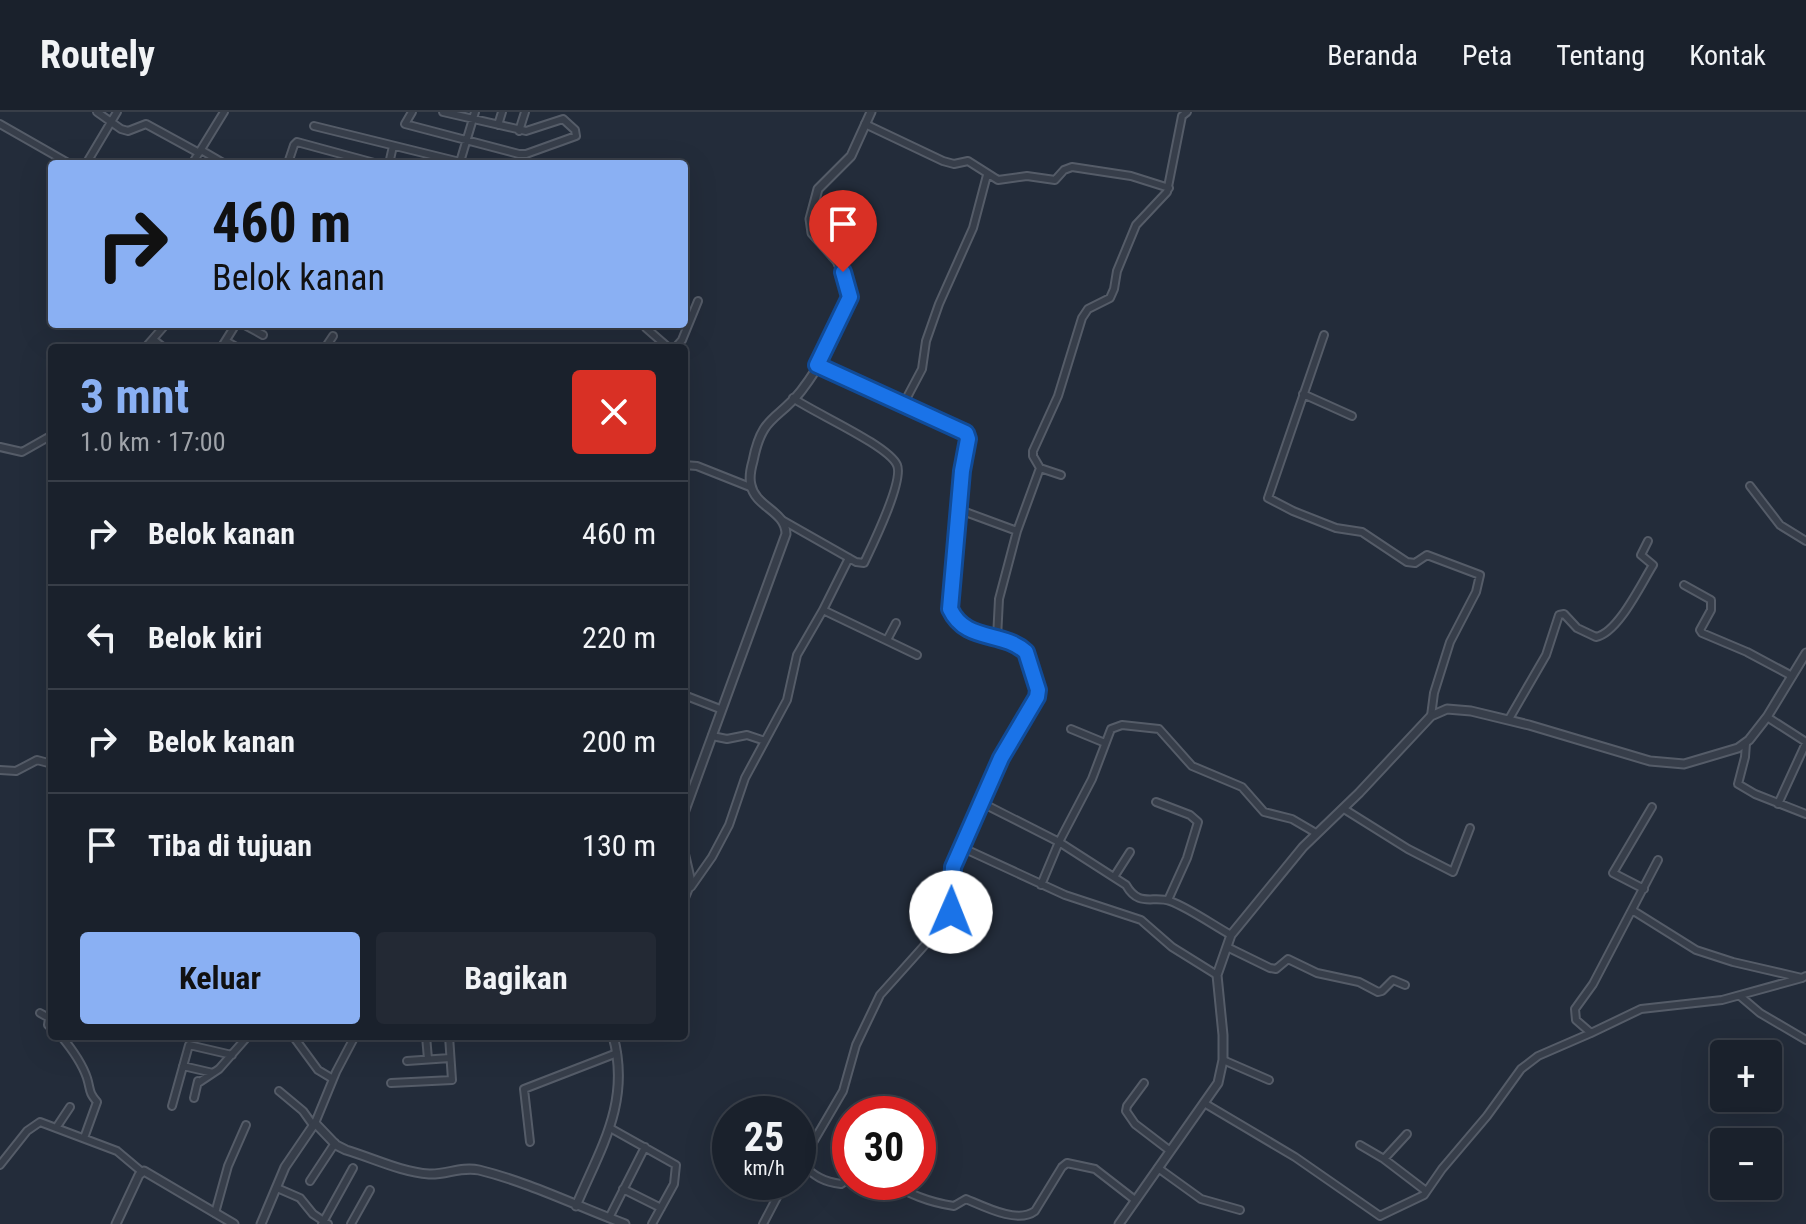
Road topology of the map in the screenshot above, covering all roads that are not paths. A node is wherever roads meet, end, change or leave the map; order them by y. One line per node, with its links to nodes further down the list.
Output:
1 (97, 112): 11 (street)
2 (117, 112): 11 (street)
3 (224, 112): 19 (street)
4 (412, 112): 17 (street)
5 (443, 112): 10 (street)
6 (502, 112): 14 (street)
7 (525, 112): 16 (street)
8 (871, 112): 13 (street)
9 (1183, 113): 30 (street)
10 (474, 115): 14 (street); 17 (street)
11 (112, 121): 19 (street); 21 (street)
12 (0, 124): 20 (street)
13 (865, 124): 29 (street); 44 (street)
14 (498, 125): 16 (street)
15 (314, 126): 18 (street)
16 (519, 131): 17 (street)
17 (466, 140): 28 (street)
18 (393, 146): 26 (street); 27 (street)
19 (200, 152): 22 (street); 23 (street)
20 (63, 160)
21 (88, 160)
22 (195, 160)
23 (217, 160)
24 (289, 160): 25 (street)
25 (363, 160)
26 (390, 160)
27 (452, 160)
28 (461, 160)
29 (987, 175): 30 (street); 47 (street)
30 (1169, 188): 52 (street)
31 (698, 301): 32 (street)
32 (688, 325)
33 (163, 328): 39 (street)
34 (250, 328): 36 (street)
35 (646, 328): 43 (street)
36 (263, 335)
37 (1324, 335): 45 (street)
38 (333, 336): 42 (street)
39 (154, 340): 40 (street); 41 (street)
40 (150, 344)
41 (159, 344)
42 (328, 344)
43 (664, 344)
44 (817, 365): 46 (street); 47 (street)
45 (1303, 394): 48 (street); 72 (street)
46 (793, 398): 55 (street); 61 (street)
47 (904, 403): 56 (street)
48 (1352, 416)
49 (48, 437): 50 (street)
50 (0, 447)
51 (688, 465): 55 (street)
52 (1040, 468): 53 (street); 58 (street)
53 (1061, 475)
54 (1750, 486): 60 (street)
55 (750, 487): 57 (street)
56 (960, 510): 58 (street); 65 (street)
57 (782, 520): 61 (street); 71 (street)
58 (1017, 531): 65 (street)
59 (1648, 541): 74 (street)
60 (1806, 541)
61 (849, 558): 63 (street)
62 (1684, 585): 69 (street)
63 (823, 610): 66 (street); 77 (street)
64 (896, 623): 66 (street)
65 (997, 638): 85 (street)
66 (887, 640): 68 (street)
67 (1806, 653): 69 (street)
68 (917, 655)
69 (1792, 676): 73 (street)
70 (688, 697): 71 (street)
71 (720, 709): 76 (street)
72 (1431, 716): 74 (street); 88 (street)
73 (1767, 717): 79 (street); 80 (street)
74 (1509, 719): 79 (street)
75 (1071, 729): 78 (street)
76 (712, 736): 77 (street); 83 (street)
77 (765, 741): 99 (street)
78 (1105, 743): 91 (street); 92 (street)
79 (1746, 743): 86 (street)
80 (1806, 743): 86 (street)
81 (48, 763): 82 (street)
82 (0, 770)
83 (688, 802)
84 (1156, 802): 103 (street)
85 (982, 803): 92 (street); 93 (street)
86 (1778, 804): 89 (street)
87 (1652, 807): 100 (street)
88 (1344, 809): 90 (street); 91 (street)
89 (1806, 814)
90 (1470, 828)
91 (1316, 833): 106 (street)
92 (1059, 842): 97 (street); 98 (street)
93 (963, 848): 98 (street); 148 (street)
94 (1130, 852): 97 (street)
95 (1658, 860): 100 (street)
96 (688, 872): 99 (street)
97 (1114, 877): 102 (street)
98 (1041, 885): 105 (street)
99 (691, 887): 101 (street)
100 (1644, 889): 104 (street)
101 (688, 892)
102 (1143, 899): 103 (street); 105 (street)
103 (1168, 900): 106 (street)
104 (1632, 910): 109 (street); 114 (street)
105 (1134, 917): 108 (street)
106 (1231, 935): 107 (street)
107 (1227, 947): 108 (street); 110 (street)
108 (1217, 975): 127 (street)
109 (1804, 977): 111 (street)
110 (1405, 985)
111 (1740, 996): 114 (street); 122 (street)
112 (40, 1013): 113 (street)
113 (48, 1017)
114 (1591, 1033): 163 (street)
115 (64, 1040): 147 (street)
116 (245, 1040): 124 (street)
117 (296, 1040): 132 (street)
118 (353, 1040): 132 (street)
119 (426, 1040): 126 (street)
120 (449, 1040): 125 (street)
121 (614, 1040): 123 (street)
122 (1806, 1040)
123 (617, 1053): 145 (street); 149 (street)
124 (232, 1055): 129 (street); 131 (street)
125 (450, 1058): 126 (street); 135 (street)
126 (428, 1059): 128 (street)
127 (1223, 1060): 133 (street); 139 (street)
128 (407, 1061)
129 (183, 1066): 130 (street); 140 (street)
130 (201, 1070): 131 (street); 134 (street)
131 (213, 1073): 134 (street)
132 (333, 1079): 142 (street)
133 (1269, 1080)
134 (198, 1083): 138 (street)
135 (391, 1083)
136 (1144, 1083): 153 (street)
137 (279, 1091): 142 (street)
138 (194, 1098)
139 (1204, 1103): 153 (street); 172 (street)
140 (172, 1106)
141 (70, 1107): 144 (street)
142 (314, 1124): 150 (street); 160 (street)
143 (246, 1125): 170 (street)
144 (56, 1128): 147 (street); 155 (street)
145 (610, 1128): 152 (street); 167 (street)
146 (1407, 1134): 154 (street)
147 (84, 1138): 158 (street)
148 (816, 1138)
149 (530, 1142)
150 (335, 1143): 159 (street); 167 (street)
151 (1360, 1145): 154 (street)
152 (645, 1147): 161 (street); 168 (street)
153 (1169, 1150): 157 (street)
154 (1384, 1159): 163 (street)
155 (0, 1165)
156 (353, 1168): 173 (street)
157 (1158, 1168): 166 (street); 169 (street)
158 (142, 1172): 170 (street); 174 (street)
159 (310, 1181)
160 (277, 1188): 173 (street); 176 (street)
161 (623, 1189): 168 (street); 171 (street)
162 (370, 1190): 177 (street)
163 (1426, 1191): 172 (street)
164 (776, 1200): 180 (street)
165 (924, 1200): 166 (street)
166 (1135, 1200): 181 (street)
167 (576, 1206): 171 (street)
168 (661, 1208): 179 (street)
169 (1240, 1210)
170 (215, 1213): 175 (street)
171 (609, 1218): 178 (street)
172 (1379, 1220)
173 (324, 1223)
174 (116, 1224)
175 (234, 1224)
176 (261, 1224)
177 (351, 1224)
178 (625, 1224)
179 (652, 1224)
180 (763, 1224)
181 (1119, 1224)

